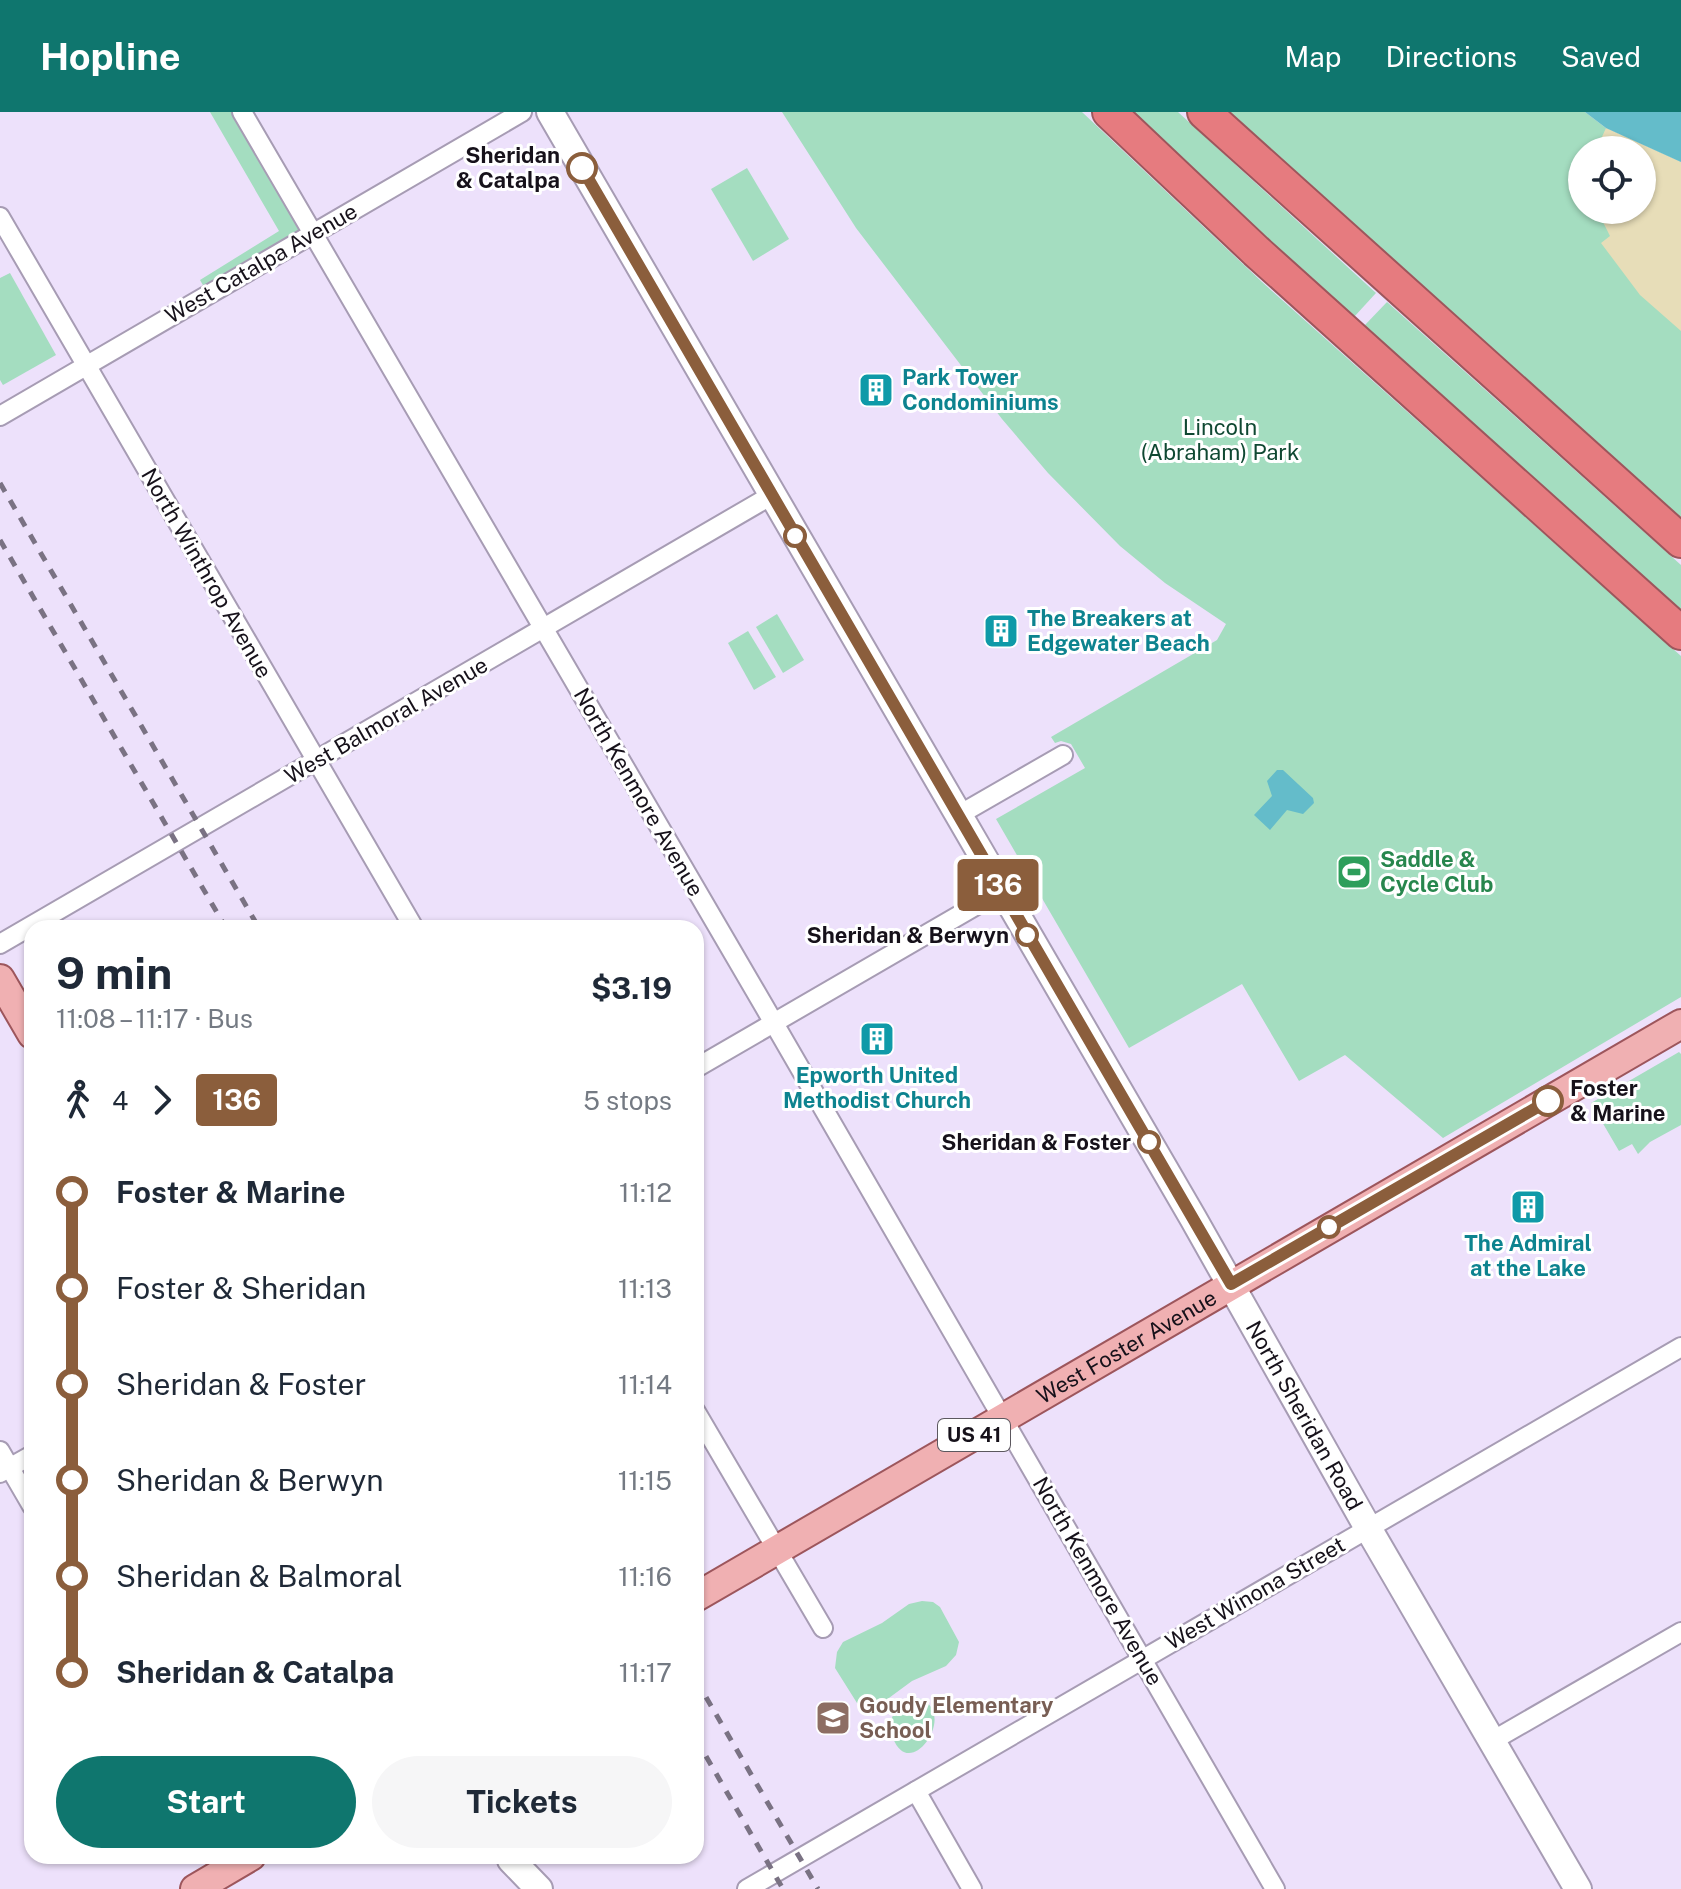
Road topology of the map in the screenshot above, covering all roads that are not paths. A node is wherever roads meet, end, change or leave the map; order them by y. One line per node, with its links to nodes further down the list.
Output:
1 (242, 112): 7 (street, North Kenmore Avenue)
2 (522, 112): 7 (street, West Catalpa Avenue)
3 (550, 112): 10 (main road, North Sheridan Road)
4 (1109, 112): 13 (highway)
5 (1204, 112): 11 (highway)
6 (0, 217): 8 (street, North Winthrop Avenue)
7 (313, 233): 8 (street, West Catalpa Avenue); 12 (street, North Kenmore Avenue)
8 (86, 365): 9 (street, West Catalpa Avenue); 15 (street, North Winthrop Avenue)
9 (0, 416)
10 (772, 495): 12 (street, West Balmoral Avenue); 16 (main road, North Sheridan Road)
11 (1681, 541)
12 (544, 628): 15 (street, West Balmoral Avenue); 24 (street, North Kenmore Avenue)
13 (1681, 633)
14 (1063, 755): 16 (street)
15 (316, 761): 18 (street, West Balmoral Avenue); 19 (street, North Winthrop Avenue)
16 (957, 816): 17 (main road, North Sheridan Road)
17 (1001, 891): 24 (street); 27 (main road, North Sheridan Road)
18 (41, 920)
19 (409, 920)
20 (24, 930): 21 (street, West Balmoral Avenue)
21 (0, 944)
22 (0, 979): 23 (main road)
23 (24, 1020)
24 (774, 1023): 26 (street); 29 (street, North Kenmore Avenue)
25 (1681, 1024): 27 (main road, West Foster Avenue / US 41)
26 (704, 1063)
27 (1231, 1284): 29 (main road, West Foster Avenue / US 41); 34 (main road, North Sheridan Road)
28 (1681, 1347): 34 (street, West Winona Street)
29 (1003, 1418): 35 (main road, West Foster Avenue / US 41); 39 (street, North Kenmore Avenue)
30 (704, 1426): 35 (street)
31 (24, 1457): 32 (street)
32 (3, 1464): 33 (street)
33 (24, 1494)
34 (1368, 1528): 39 (street, West Winona Street); 40 (main road, North Sheridan Road)
35 (776, 1551): 36 (main road, West Foster Avenue / US 41); 37 (street)
36 (704, 1592)
37 (823, 1628)
38 (1681, 1632): 40 (street)
39 (1143, 1658): 41 (street, West Winona Street); 50 (street, North Kenmore Avenue)
40 (1492, 1741): 51 (main road, North Sheridan Road)
41 (916, 1791): 48 (street, West Winona Street); 49 (street)
42 (234, 1864): 45 (main road)
43 (512, 1864): 46 (main road)
44 (516, 1864): 47 (main road)
45 (195, 1889)
46 (521, 1889)
47 (539, 1889)
48 (747, 1889)
49 (972, 1889)
50 (1275, 1889)
51 (1578, 1889)

